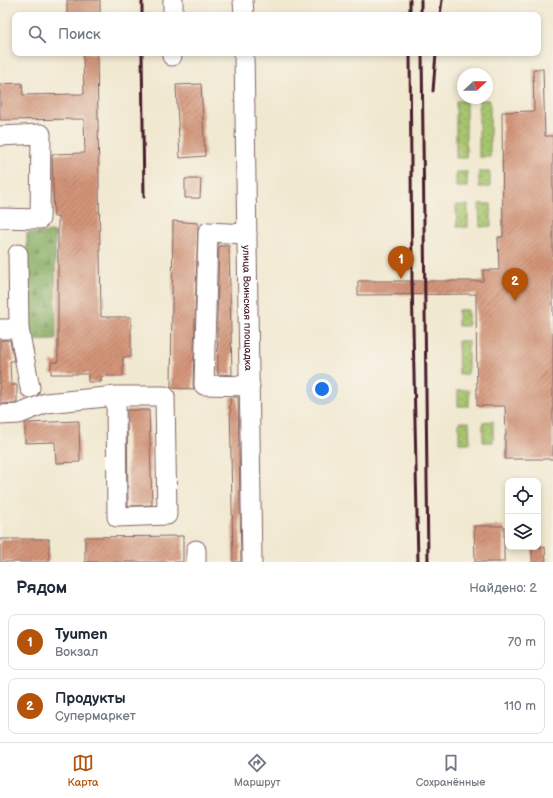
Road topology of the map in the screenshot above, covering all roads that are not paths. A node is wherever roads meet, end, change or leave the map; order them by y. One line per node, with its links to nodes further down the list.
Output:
1 (173, 0): 3 (lane)
2 (243, 0): 4 (lane)
3 (173, 12)
4 (244, 12)
5 (244, 56): 8 (lane, улица Воинская площадка)
6 (0, 136): 7 (lane)
7 (0, 218)
8 (247, 234): 11 (lane, улица Воинская площадка); 11 (lane)
9 (18, 254): 10 (lane)
10 (9, 329): 12 (lane)
11 (250, 386): 15 (lane, улица Воинская площадка)
12 (30, 388)
13 (116, 396): 13 (lane); 14 (lane)
14 (0, 415)
15 (252, 562)

